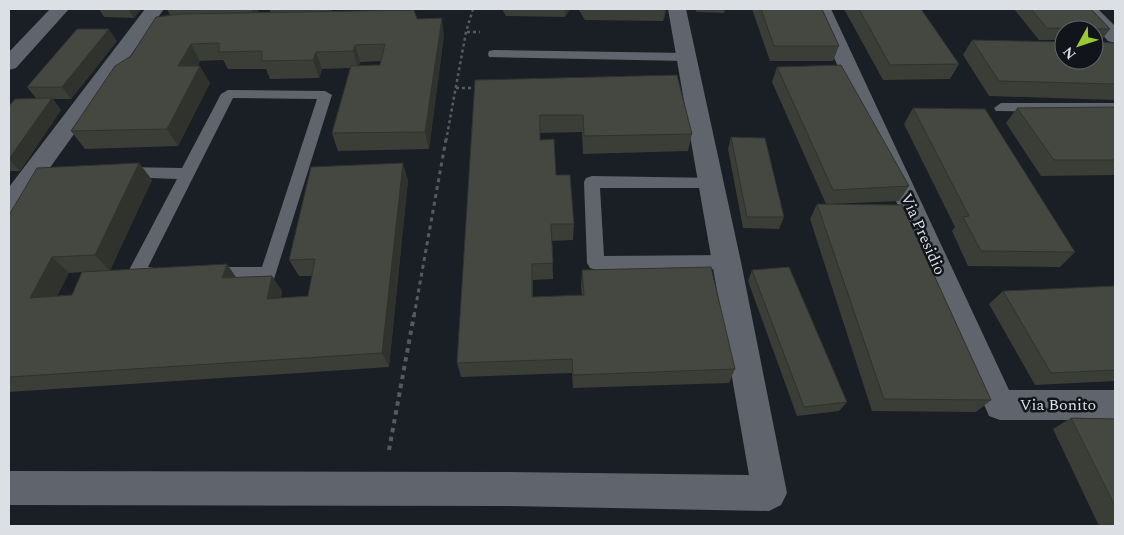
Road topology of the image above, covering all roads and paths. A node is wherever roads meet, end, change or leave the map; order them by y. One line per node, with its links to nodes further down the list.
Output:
1 (60, 9): 10 (street)
2 (155, 9): 18 (street)
3 (473, 9): 25 (path)
4 (677, 9): 9 (street)
5 (822, 9): 22 (street, Via Presidio)
6 (1088, 9): 7 (street)
7 (1115, 37)
8 (494, 54): 9 (lane)
9 (686, 57): 17 (street)
10 (9, 64)
11 (1001, 108): 12 (lane)
12 (1115, 108)
13 (111, 172): 16 (lane)
14 (300, 173): 15 (lane); 16 (lane); 21 (lane)
15 (320, 173)
16 (187, 174): 20 (lane)
17 (711, 182): 19 (street); 19 (lane)
18 (9, 205)
19 (727, 262): 25 (street)
20 (174, 274)
21 (193, 274)
22 (1000, 405): 23 (street, Via Bonito)
23 (1115, 405)
24 (9, 488): 25 (street)
25 (382, 490)

